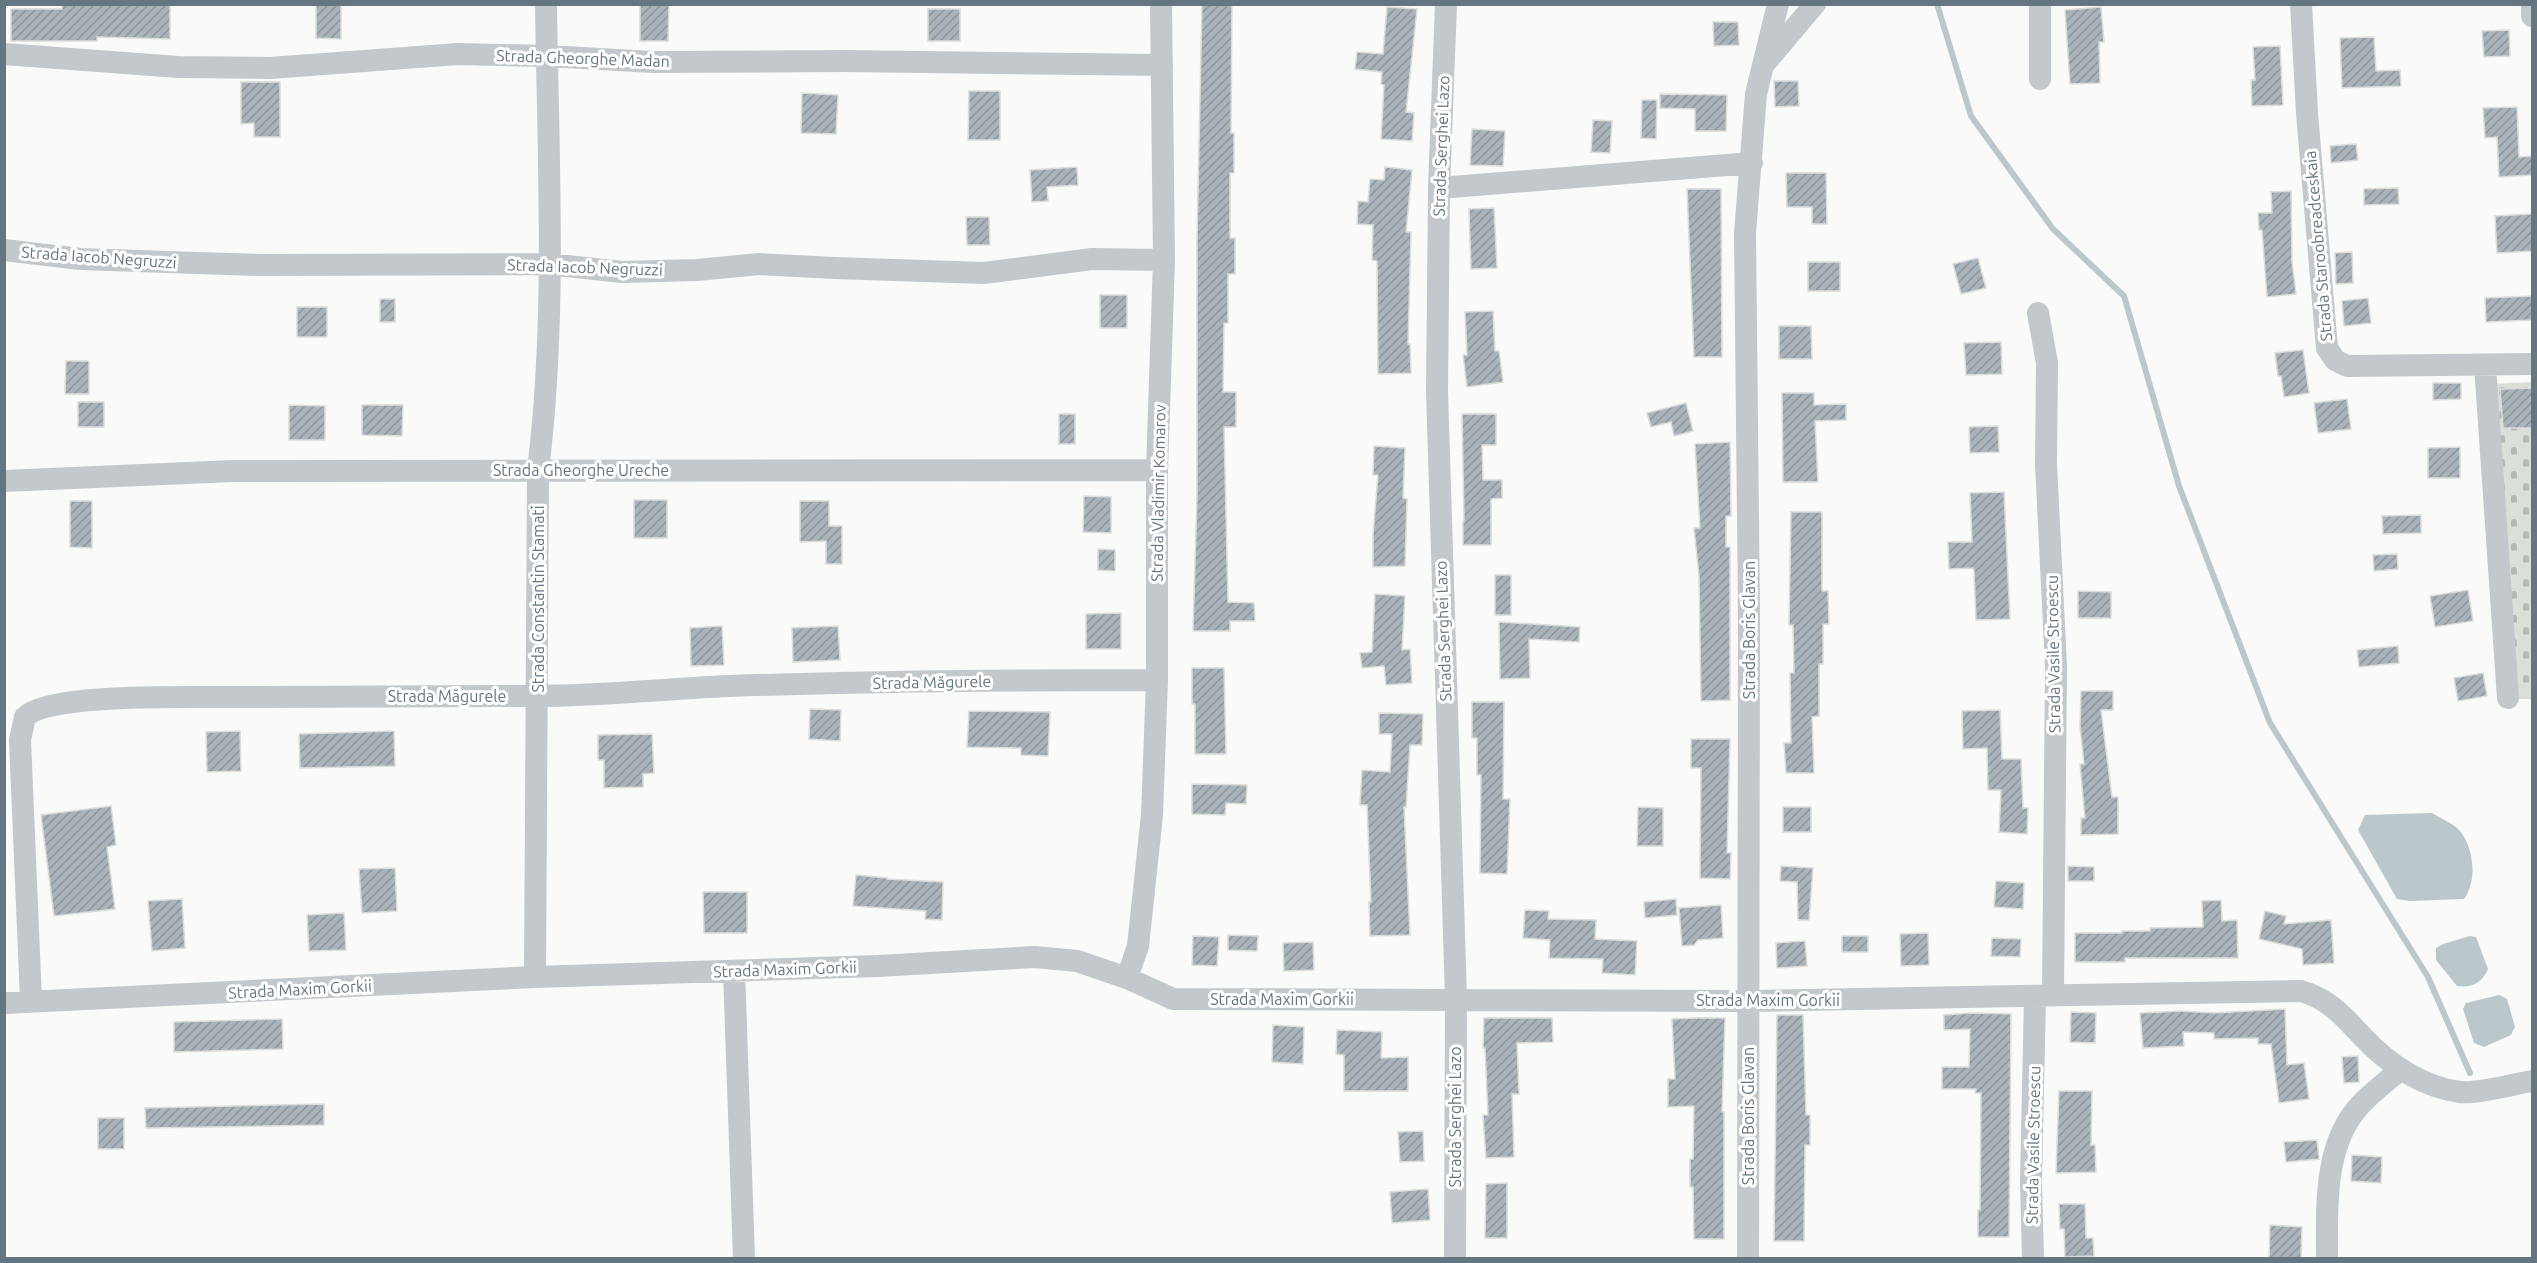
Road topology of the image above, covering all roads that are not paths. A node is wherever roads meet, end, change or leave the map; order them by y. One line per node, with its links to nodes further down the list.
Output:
1 (546, 4): 11 (street, Strada Constantin Stamati)
2 (1161, 4): 12 (street, Strada Vladimir Komarov)
3 (1446, 4): 16 (street, Strada Serghei Lazo)
4 (1778, 4): 13 (street, Strada Boris Glavan)
5 (1815, 4): 13 (street)
6 (2040, 4): 14 (street)
7 (2301, 4): 22 (street, Strada Staroobreadceskaia)
8 (2532, 4): 9 (street)
9 (2532, 16)
10 (4, 54): 11 (street, Strada Gheorghe Madan)
11 (547, 56): 12 (street, Strada Gheorghe Madan); 19 (street, Strada Constantin Stamati)
12 (1162, 65): 18 (street, Strada Vladimir Komarov)
13 (1763, 66): 15 (street, Strada Boris Glavan)
14 (2040, 79)
15 (1752, 163): 16 (street); 35 (street, Strada Boris Glavan)
16 (1438, 188): 33 (street, Strada Serghei Lazo)
17 (4, 250): 19 (street, Strada Iacob Negruzzi)
18 (1164, 260): 19 (street, Strada Iacob Negruzzi); 24 (street, Strada Vladimir Komarov)
19 (549, 264): 23 (street, Strada Constantin Stamati)
20 (2038, 313): 32 (street, Strada Vasile Stroescu)
21 (2532, 364): 22 (street, Strada Staroobreadceskaia)
22 (2485, 365): 28 (street)
23 (538, 470): 24 (street, Strada Gheorghe Ureche); 25 (street, Strada Gheorghe Ureche); 27 (street, Strada Constantin Stamati)
24 (1157, 470): 26 (street, Strada Vladimir Komarov)
25 (4, 481)
26 (1158, 680): 27 (street, Strada Măgurele); 31 (street, Strada Vladimir Komarov)
27 (538, 696): 30 (street, Strada Constantin Stamati); 34 (street, Strada Măgurele)
28 (2508, 698)
29 (734, 971): 30 (street, Strada Maxim Gorkii); 31 (street, Strada Maxim Gorkii); 39 (street)
30 (535, 977): 34 (street, Strada Maxim Gorkii)
31 (1127, 978): 33 (street, Strada Maxim Gorkii)
32 (2044, 995): 35 (street, Strada Maxim Gorkii); 37 (street, Strada Maxim Gorkii); 42 (street, Strada Vasile Stroescu)
33 (1456, 998): 35 (street, Strada Maxim Gorkii); 40 (street, Strada Serghei Lazo)
34 (31, 1001): 36 (street, Strada Maxim Gorkii)
35 (1749, 1001): 41 (street, Strada Boris Glavan)
36 (4, 1003)
37 (2401, 1069): 38 (street, Strada Maxim Gorkii); 43 (street)
38 (2532, 1081)
39 (744, 1258)
40 (1455, 1258)
41 (1748, 1258)
42 (2033, 1258)
43 (2327, 1258)

